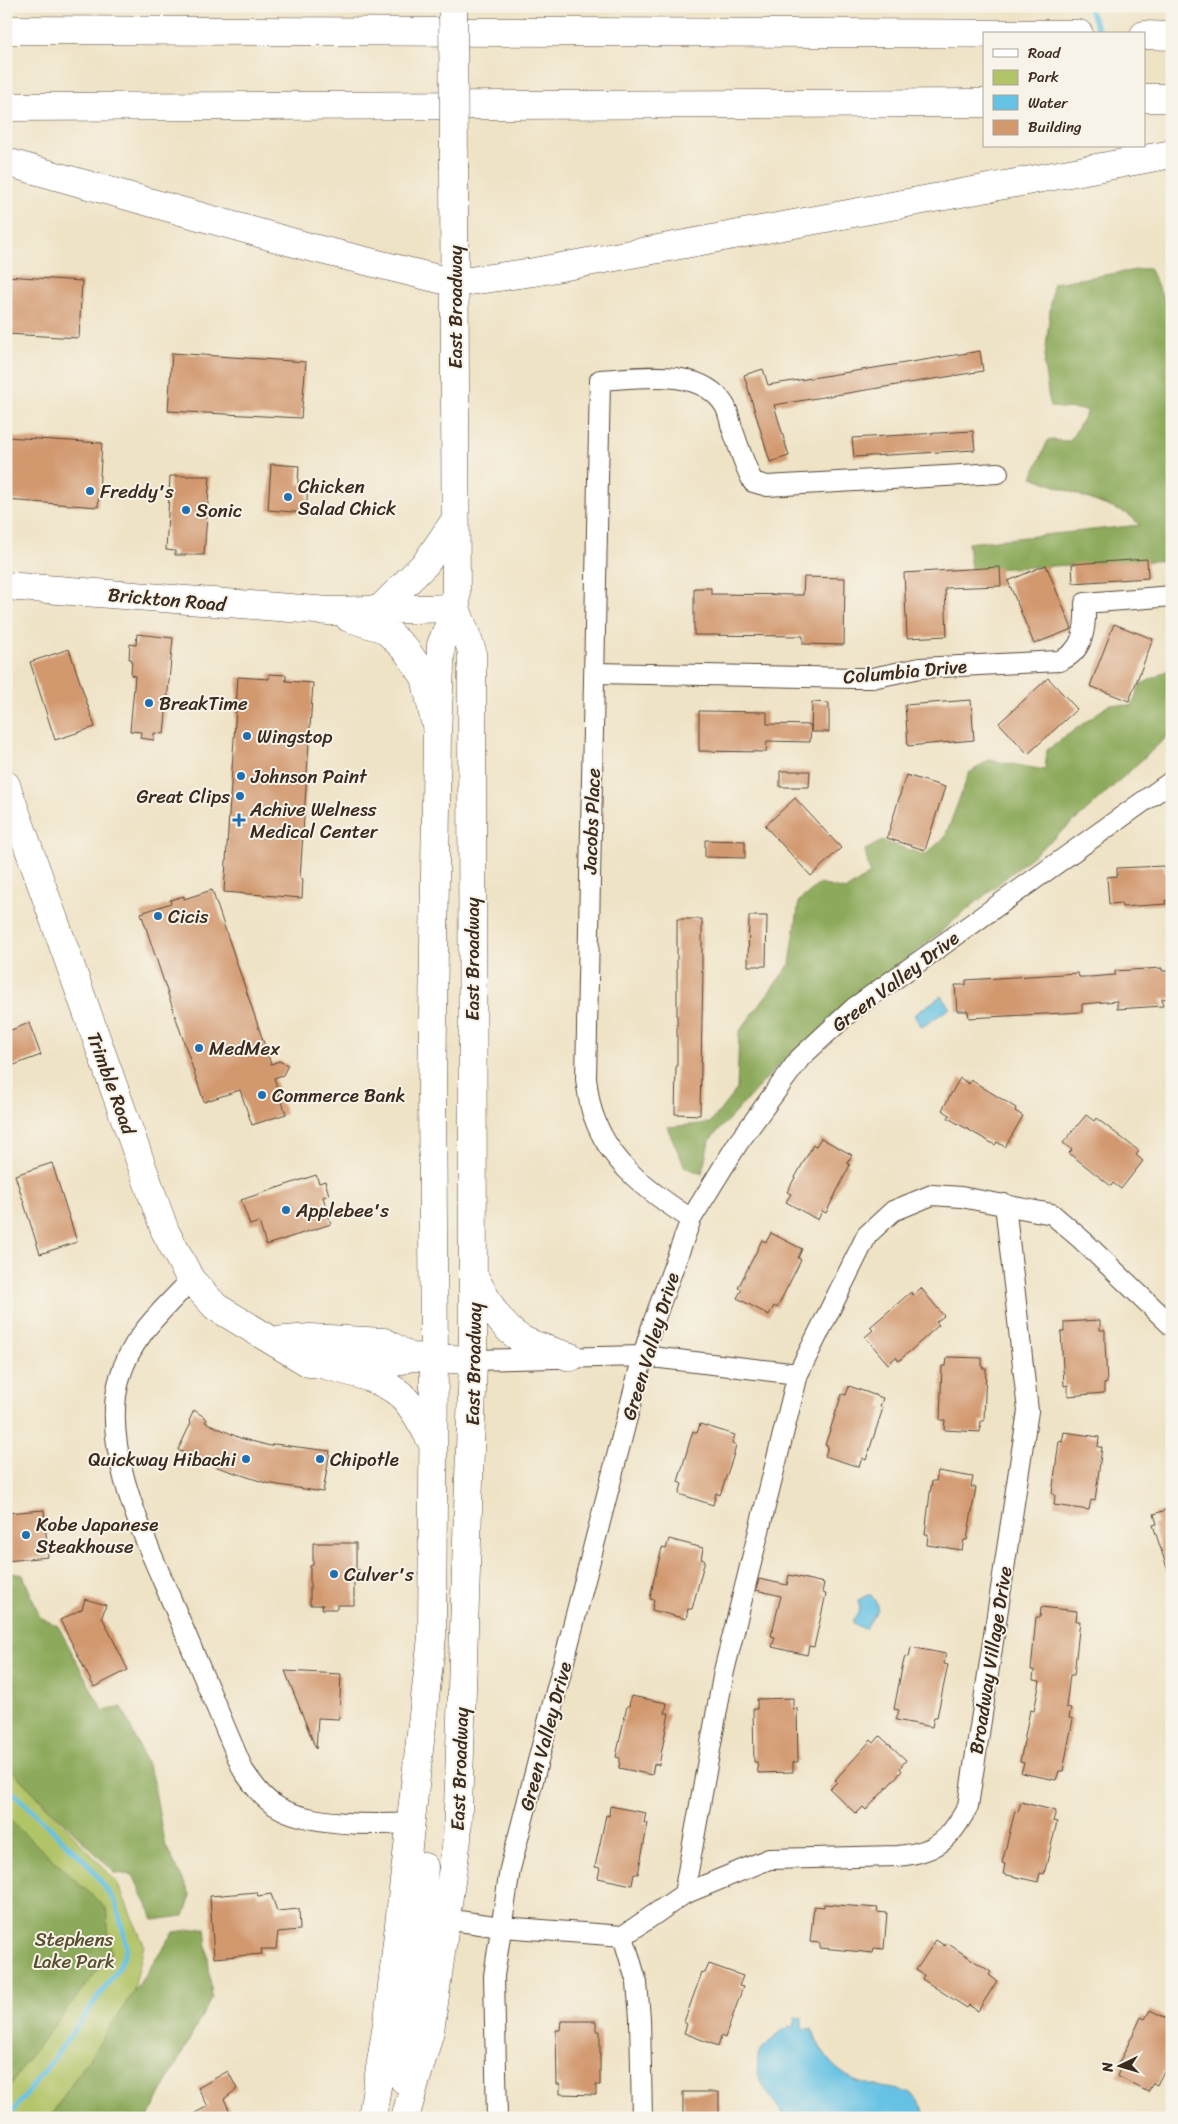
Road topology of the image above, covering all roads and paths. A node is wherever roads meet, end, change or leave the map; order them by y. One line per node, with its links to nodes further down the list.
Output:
1 (453, 6): 12 (main road, East Broadway, bridge)
2 (6, 30): 3 (main road)
3 (1014, 32)
4 (1146, 35): 5 (main road)
5 (1172, 36)
6 (1146, 98): 7 (main road)
7 (1172, 98)
8 (983, 103): 9 (main road)
9 (6, 107)
10 (1172, 154): 12 (main road)
11 (6, 162): 12 (main road)
12 (455, 283): 14 (main road, East Broadway)
13 (998, 473): 22 (street, Jacobs Place)
14 (454, 522): 19 (main road, East Broadway); 20 (main road)
15 (6, 570): 17 (main road)
16 (13, 590): 17 (main road, Brickton Road)
17 (76, 591): 21 (main road, Brickton Road)
18 (1172, 596): 22 (street, Columbia Drive)
19 (456, 608): 20 (main road, Brickton Road); 23 (main road, East Broadway); 28 (main road, East Broadway)
20 (379, 610): 21 (main road, Brickton Road)
21 (329, 611): 23 (main road, Brickton Road)
22 (595, 673): 27 (street, Jacobs Place)
23 (437, 734): 34 (main road, East Broadway)
24 (1172, 781): 27 (street, Green Valley Drive)
25 (6, 785): 29 (main road, Trimble Road)
26 (1005, 1204): 30 (street); 37 (street); 40 (street, Broadway Village Drive)
27 (691, 1219): 32 (street, Green Valley Drive)
28 (474, 1276): 33 (main road); 35 (main road, East Broadway)
29 (192, 1280): 31 (main road, Trimble Road); 39 (street)
30 (1172, 1326)
31 (274, 1341): 34 (main road, Trimble Road); 36 (main road, Trimble Road)
32 (643, 1356): 33 (street); 37 (street); 42 (street, Green Valley Drive)
33 (571, 1357): 35 (street)
34 (422, 1358): 35 (main road, Trimble Road); 36 (main road, Trimble Road); 38 (main road, East Broadway)
35 (473, 1360): 41 (main road, East Broadway)
36 (322, 1364): 38 (main road)
37 (798, 1374): 40 (street)
38 (434, 1444): 39 (main road, East Broadway)
39 (412, 1822): 44 (main road); 45 (main road, East Broadway)
40 (684, 1894): 43 (street, Broadway Village Drive)
41 (445, 1919): 42 (street); 44 (main road, East Broadway)
42 (501, 1927): 43 (street); 46 (street, Green Valley Drive)
43 (623, 1936): 47 (street)
44 (407, 2109)
45 (372, 2118)
46 (497, 2118)
47 (642, 2118)

